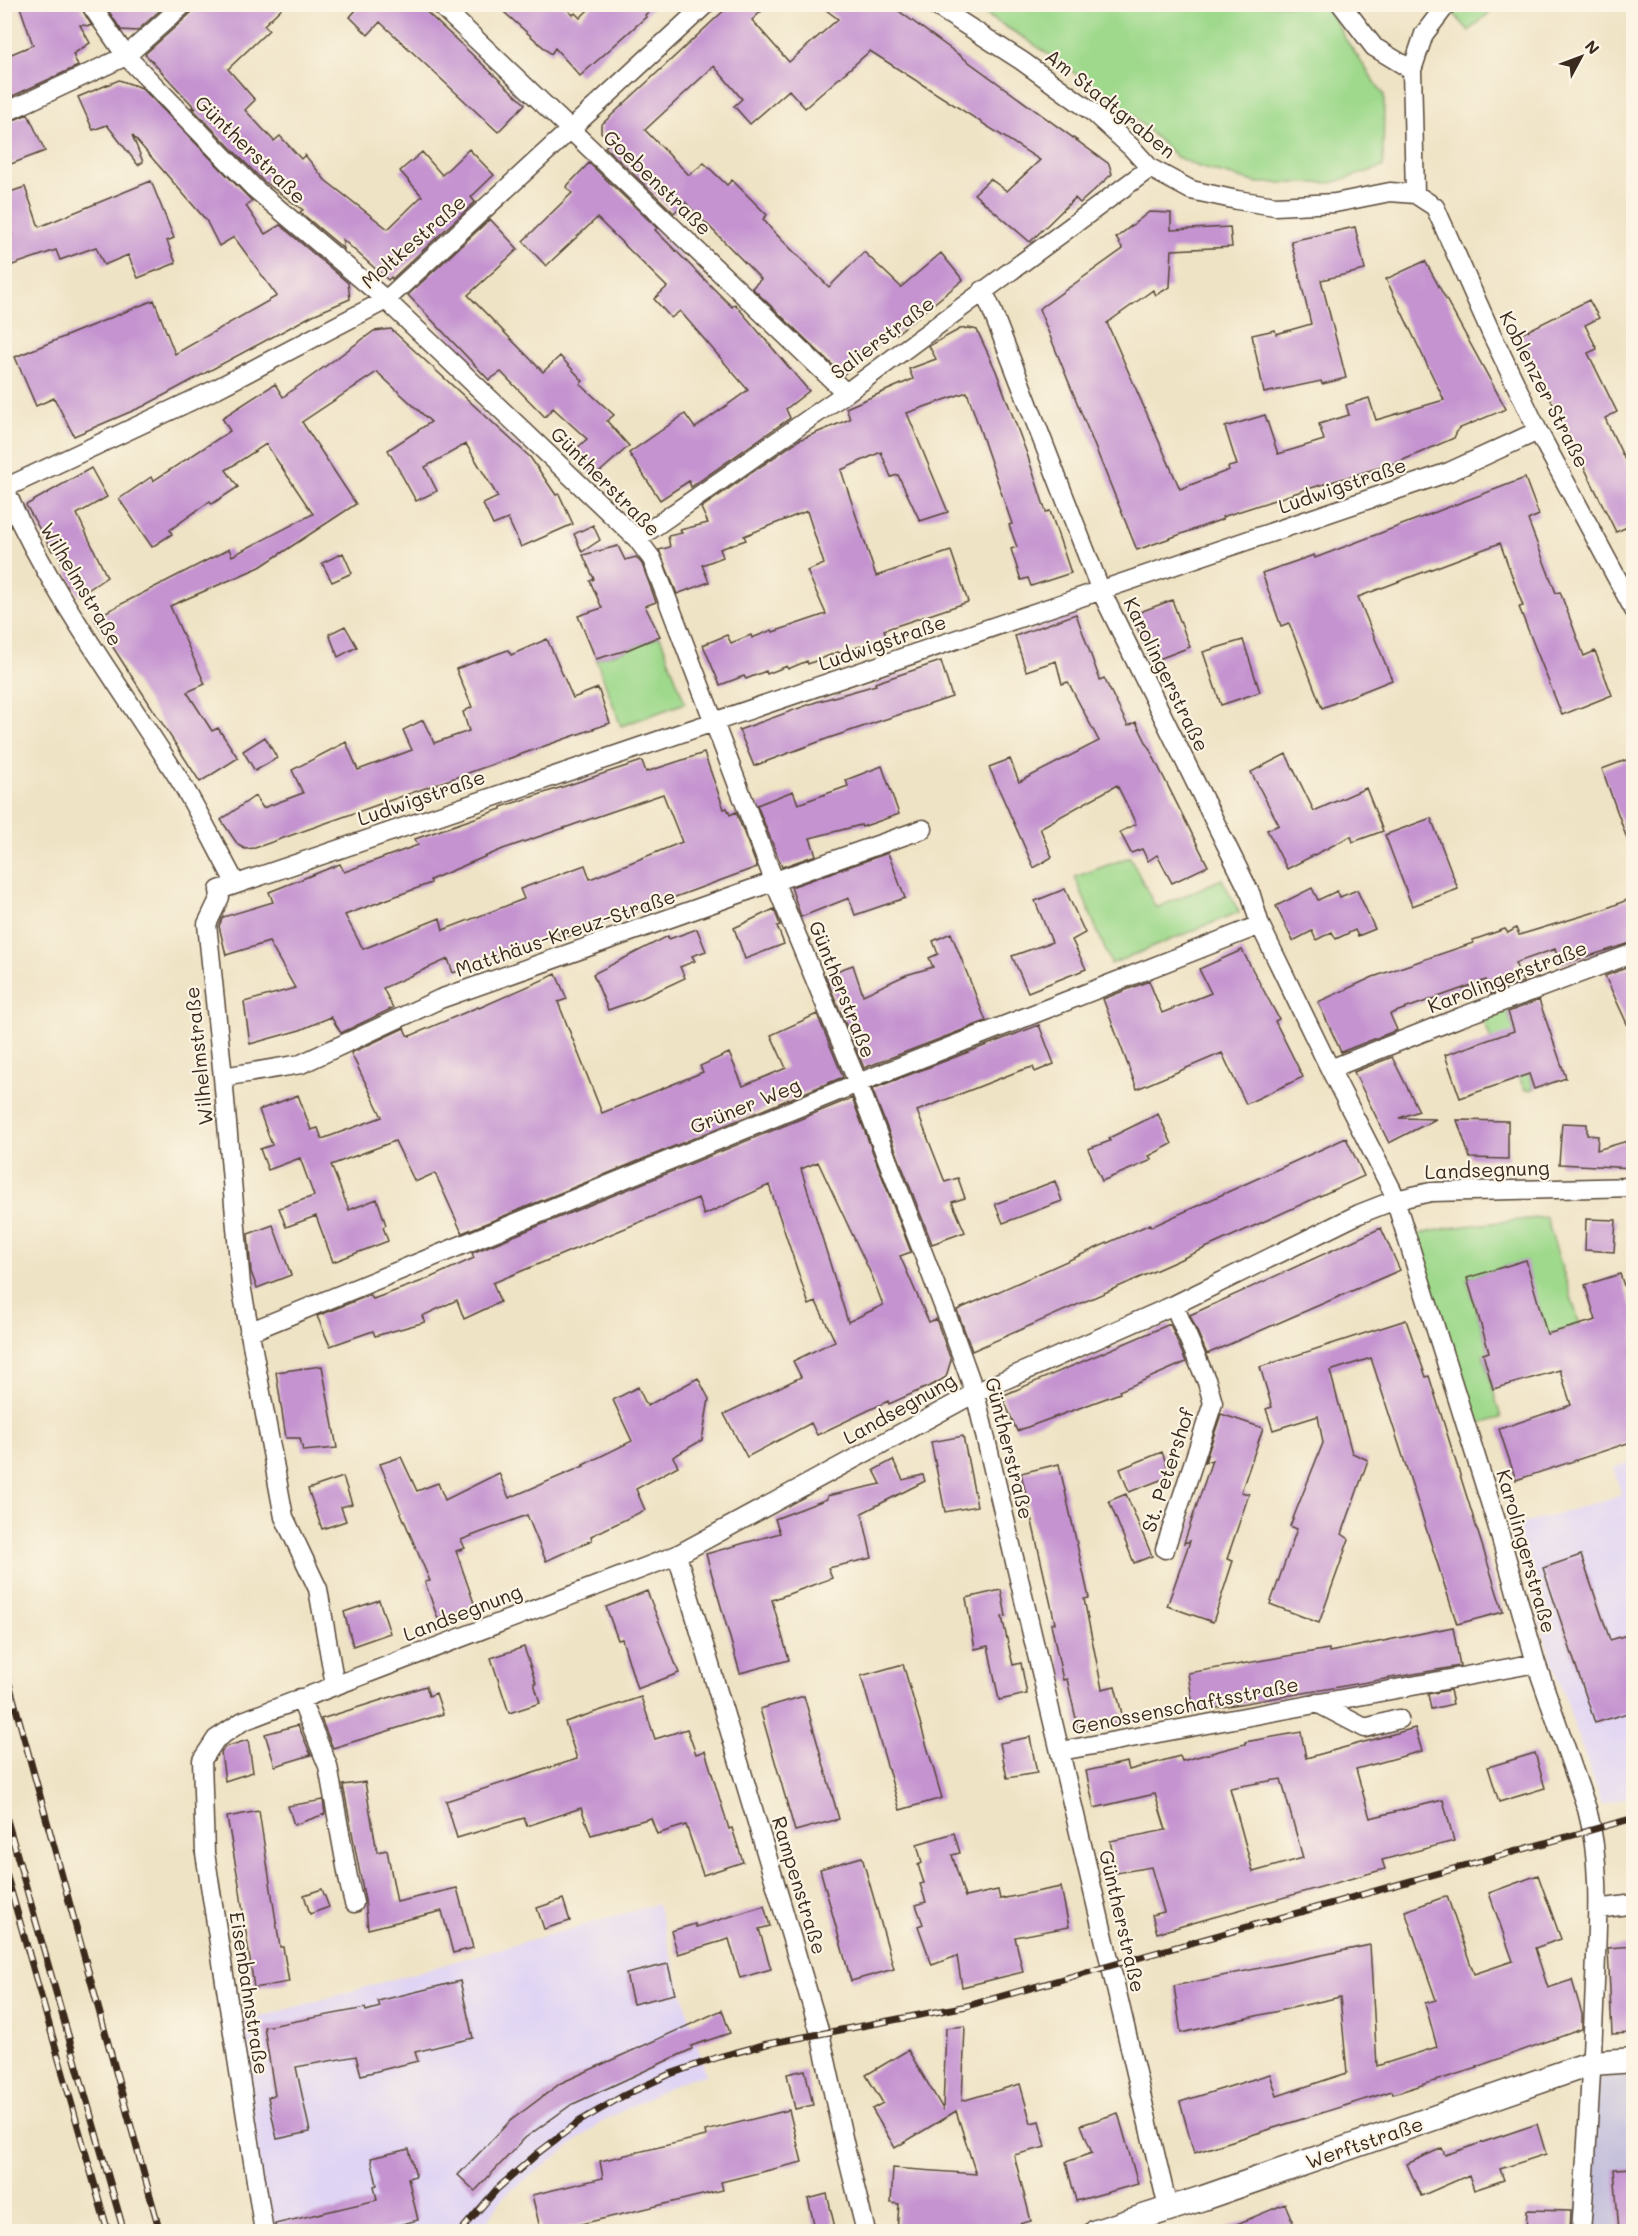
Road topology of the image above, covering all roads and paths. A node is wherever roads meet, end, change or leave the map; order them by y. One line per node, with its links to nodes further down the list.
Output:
1 (90, 4): 8 (street, Güntherstraße)
2 (183, 4): 8 (street)
3 (439, 4): 11 (street, Goebenstraße)
4 (706, 4): 11 (street, Moltkestraße)
5 (933, 4): 12 (street, Am Stadtgraben)
6 (1341, 4): 9 (street)
7 (1447, 4): 9 (street)
8 (126, 56): 10 (street); 15 (street, Güntherstraße)
9 (1412, 70): 13 (street)
10 (4, 113)
11 (570, 131): 15 (street, Moltkestraße); 16 (street, Goebenstraße)
12 (1150, 168): 13 (street, Am Stadtgraben); 14 (street, Salierstraße)
13 (1414, 194): 17 (street, Koblenzer Straße)
14 (983, 290): 16 (street, Salierstraße); 20 (street, Karolingerstraße)
15 (386, 300): 18 (street, Moltkestraße); 19 (street, Güntherstraße)
16 (846, 393): 19 (street, Salierstraße)
17 (1538, 431): 20 (street, Ludwigstraße); 21 (street, Koblenzer Straße)
18 (5, 487): 25 (street, Wilhelmstraße)
19 (637, 539): 22 (street, Güntherstraße)
20 (1101, 591): 22 (street, Ludwigstraße); 26 (street, Karolingerstraße)
21 (1634, 610)
22 (715, 723): 24 (street, Güntherstraße); 25 (street, Ludwigstraße)
23 (923, 829): 24 (street, Matthäus-Kreuz-Straße)
24 (775, 883): 29 (street, Matthäus-Kreuz-Straße); 30 (street, Güntherstraße)
25 (236, 884): 29 (street, Wilhelmstraße)
26 (1260, 925): 28 (street, Karolingerstraße); 30 (street, Grüner Weg)
27 (1634, 953): 28 (street, Karolingerstraße)
28 (1330, 1069): 32 (street, Karolingerstraße)
29 (223, 1077): 34 (street, Wilhelmstraße)
30 (858, 1083): 34 (street, Grüner Weg); 35 (street, Güntherstraße)
31 (1634, 1187): 32 (street, Landsegnung)
32 (1395, 1200): 33 (street, Landsegnung); 38 (street, Karolingerstraße)
33 (1174, 1305): 35 (street, Landsegnung); 36 (street, St. Petershof)
34 (249, 1332): 39 (street, Wilhelmstraße)
35 (975, 1393): 37 (street, Landsegnung); 43 (street, Güntherstraße)
36 (1165, 1549)
37 (677, 1555): 39 (street, Landsegnung); 52 (street, Rampenstraße)
38 (1536, 1663): 41 (street, Genossenschaftsstraße); 47 (street, Karolingerstraße)
39 (335, 1685): 40 (street, Landsegnung)
40 (300, 1698): 44 (street, Landsegnung); 45 (street)
41 (1317, 1703): 42 (street, Genossenschaftsstraße); 43 (street, Genossenschaftsstraße)
42 (1399, 1719)
43 (1061, 1750): 50 (street, Güntherstraße)
44 (202, 1760): 51 (street, Eisenbahnstraße)
45 (354, 1903)
46 (1634, 1904): 47 (street)
47 (1598, 1910): 49 (street, Karolingerstraße)
48 (1634, 2060): 49 (street, Werftstraße)
49 (1592, 2063): 50 (street, Werftstraße); 54 (street, Karolingerstraße)
50 (1168, 2208): 53 (street, Werftstraße)
51 (264, 2232)
52 (866, 2232)
53 (1096, 2232)
54 (1581, 2232)

